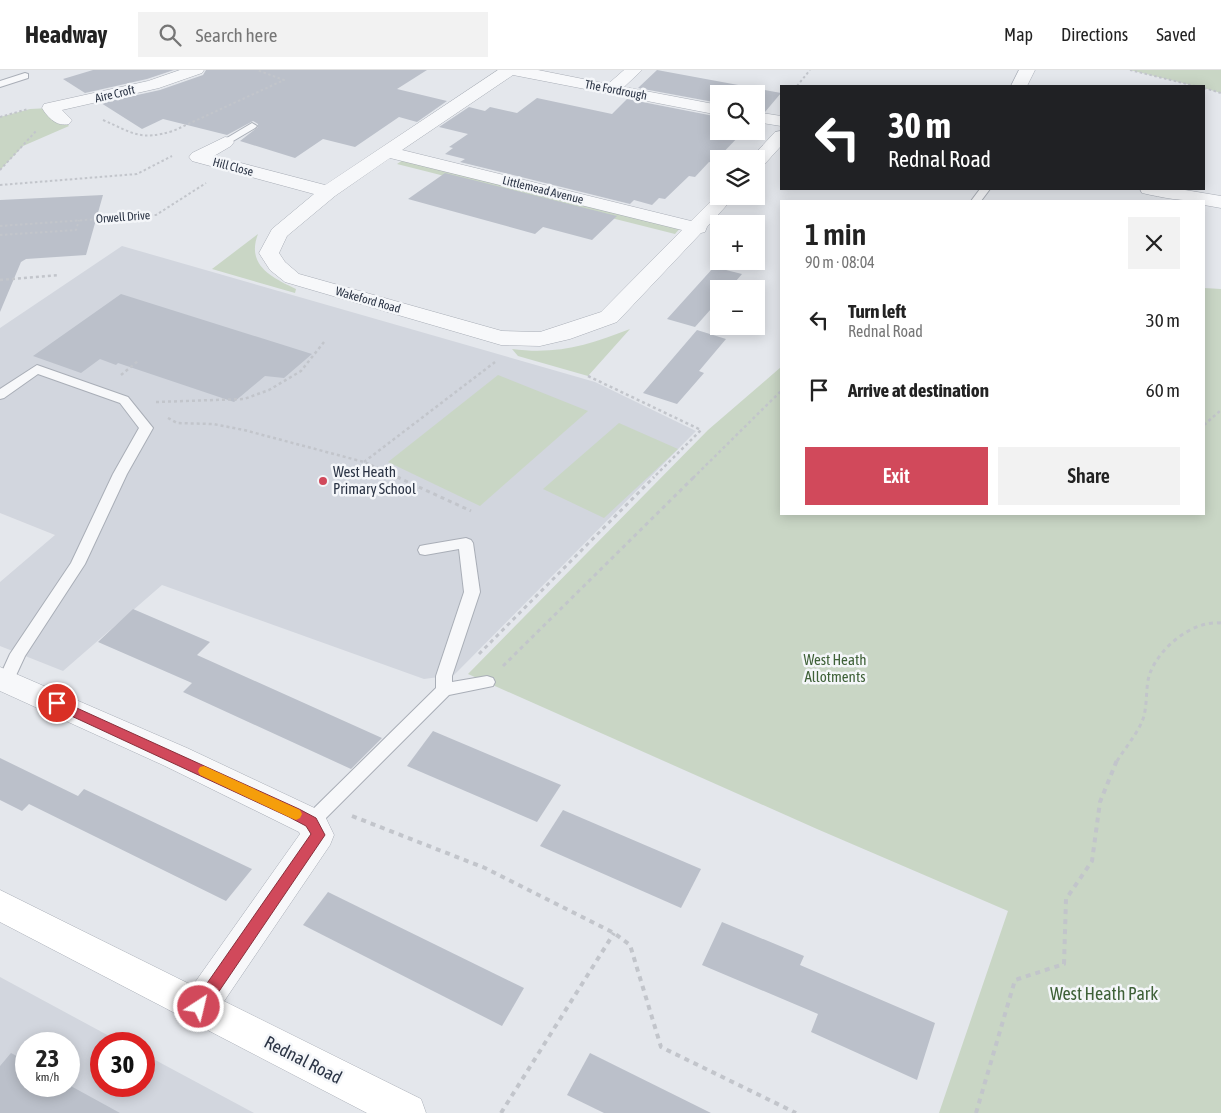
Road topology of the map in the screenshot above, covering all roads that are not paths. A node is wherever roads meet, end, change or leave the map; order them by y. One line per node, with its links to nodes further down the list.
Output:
1 (196, 70): 10 (street, Aire Croft)
2 (511, 70): 8 (street, The Fordrough); 16 (street, Wakeford Road)
3 (634, 70): 8 (street)
4 (1027, 70): 7 (street)
5 (26, 76): 6 (lane)
6 (0, 84)
7 (1020, 85)
8 (612, 89): 9 (street, The Fordrough)
9 (710, 108)
10 (56, 114)
11 (765, 118): 12 (street)
12 (780, 121)
13 (252, 126): 15 (lane, Hill Close)
14 (780, 137): 17 (street)
15 (225, 142): 19 (street, Hill Close)
16 (388, 152): 19 (street, Wakeford Road); 22 (street, Littlemead Avenue)
17 (765, 153)
18 (1155, 190): 20 (street)
19 (328, 192): 22 (street, Wakeford Road)
20 (1221, 202)
21 (718, 205): 22 (street, Wakeford Road)
22 (698, 228)
23 (0, 395): 25 (lane)
24 (425, 550): 27 (lane)
25 (3, 679): 28 (street)
26 (487, 682): 27 (lane)
27 (444, 690): 28 (lane)
28 (311, 822): 30 (street)
29 (0, 905): 30 (street, Rednal Road)
30 (199, 1007): 31 (street, Rednal Road)
31 (366, 1104): 32 (street, Rednal Road)
32 (407, 1113)

